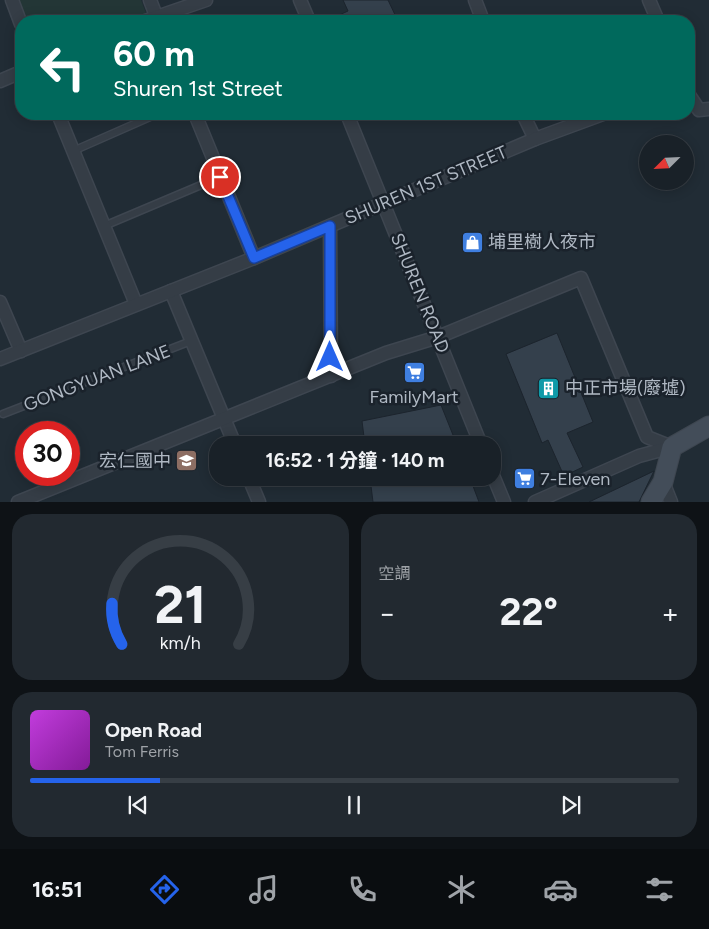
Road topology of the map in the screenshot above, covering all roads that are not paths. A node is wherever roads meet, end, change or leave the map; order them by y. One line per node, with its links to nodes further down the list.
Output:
1 (12, 0): 7 (street)
2 (150, 0): 8 (street)
3 (206, 0): 9 (street)
4 (300, 0): 10 (street)
5 (475, 0): 11 (street)
6 (649, 0): 12 (street)
7 (18, 15)
8 (153, 15)
9 (167, 15)
10 (306, 15)
11 (481, 15)
12 (655, 15)
13 (15, 75): 14 (street)
14 (0, 81)
15 (695, 104): 16 (street)
16 (709, 109)
17 (60, 120): 24 (street)
18 (143, 120): 24 (lane)
19 (197, 120): 25 (street)
20 (349, 120): 26 (street, SHUREN ROAD)
21 (526, 120): 23 (street)
22 (587, 120): 23 (street, SHUREN 1ST STREET)
23 (535, 140): 26 (street, SHUREN 1ST STREET)
24 (73, 151): 27 (street)
25 (220, 177): 27 (lane); 29 (street)
26 (383, 204): 28 (street, SHUREN 1ST STREET); 33 (street, SHUREN ROAD)
27 (104, 226): 32 (street)
28 (330, 226): 29 (street, SHUREN 1ST STREET); 37 (street)
29 (254, 258): 30 (street, SHUREN 1ST STREET)
30 (171, 291): 32 (street, SHUREN 1ST STREET); 34 (street)
31 (0, 302): 35 (street)
32 (136, 304): 35 (street, SHUREN 1ST STREET)
33 (438, 337): 37 (street); 42 (street, SHUREN ROAD); 43 (street)
34 (191, 341): 38 (lane, GONGYUAN LANE); 39 (street)
35 (21, 351): 36 (street, SHUREN 1ST STREET)
36 (0, 359)
37 (331, 376): 39 (street)
38 (3, 414)
39 (224, 419): 41 (street); 47 (street)
40 (709, 426): 43 (main road)
41 (231, 436)
42 (477, 436)
43 (672, 447): 44 (main road); 50 (street)
44 (663, 482): 51 (main road); 52 (street)
45 (252, 486): 48 (street)
46 (497, 486): 49 (street)
47 (18, 502)
48 (259, 502)
49 (504, 502)
50 (535, 502)
51 (652, 502)
52 (671, 502)

